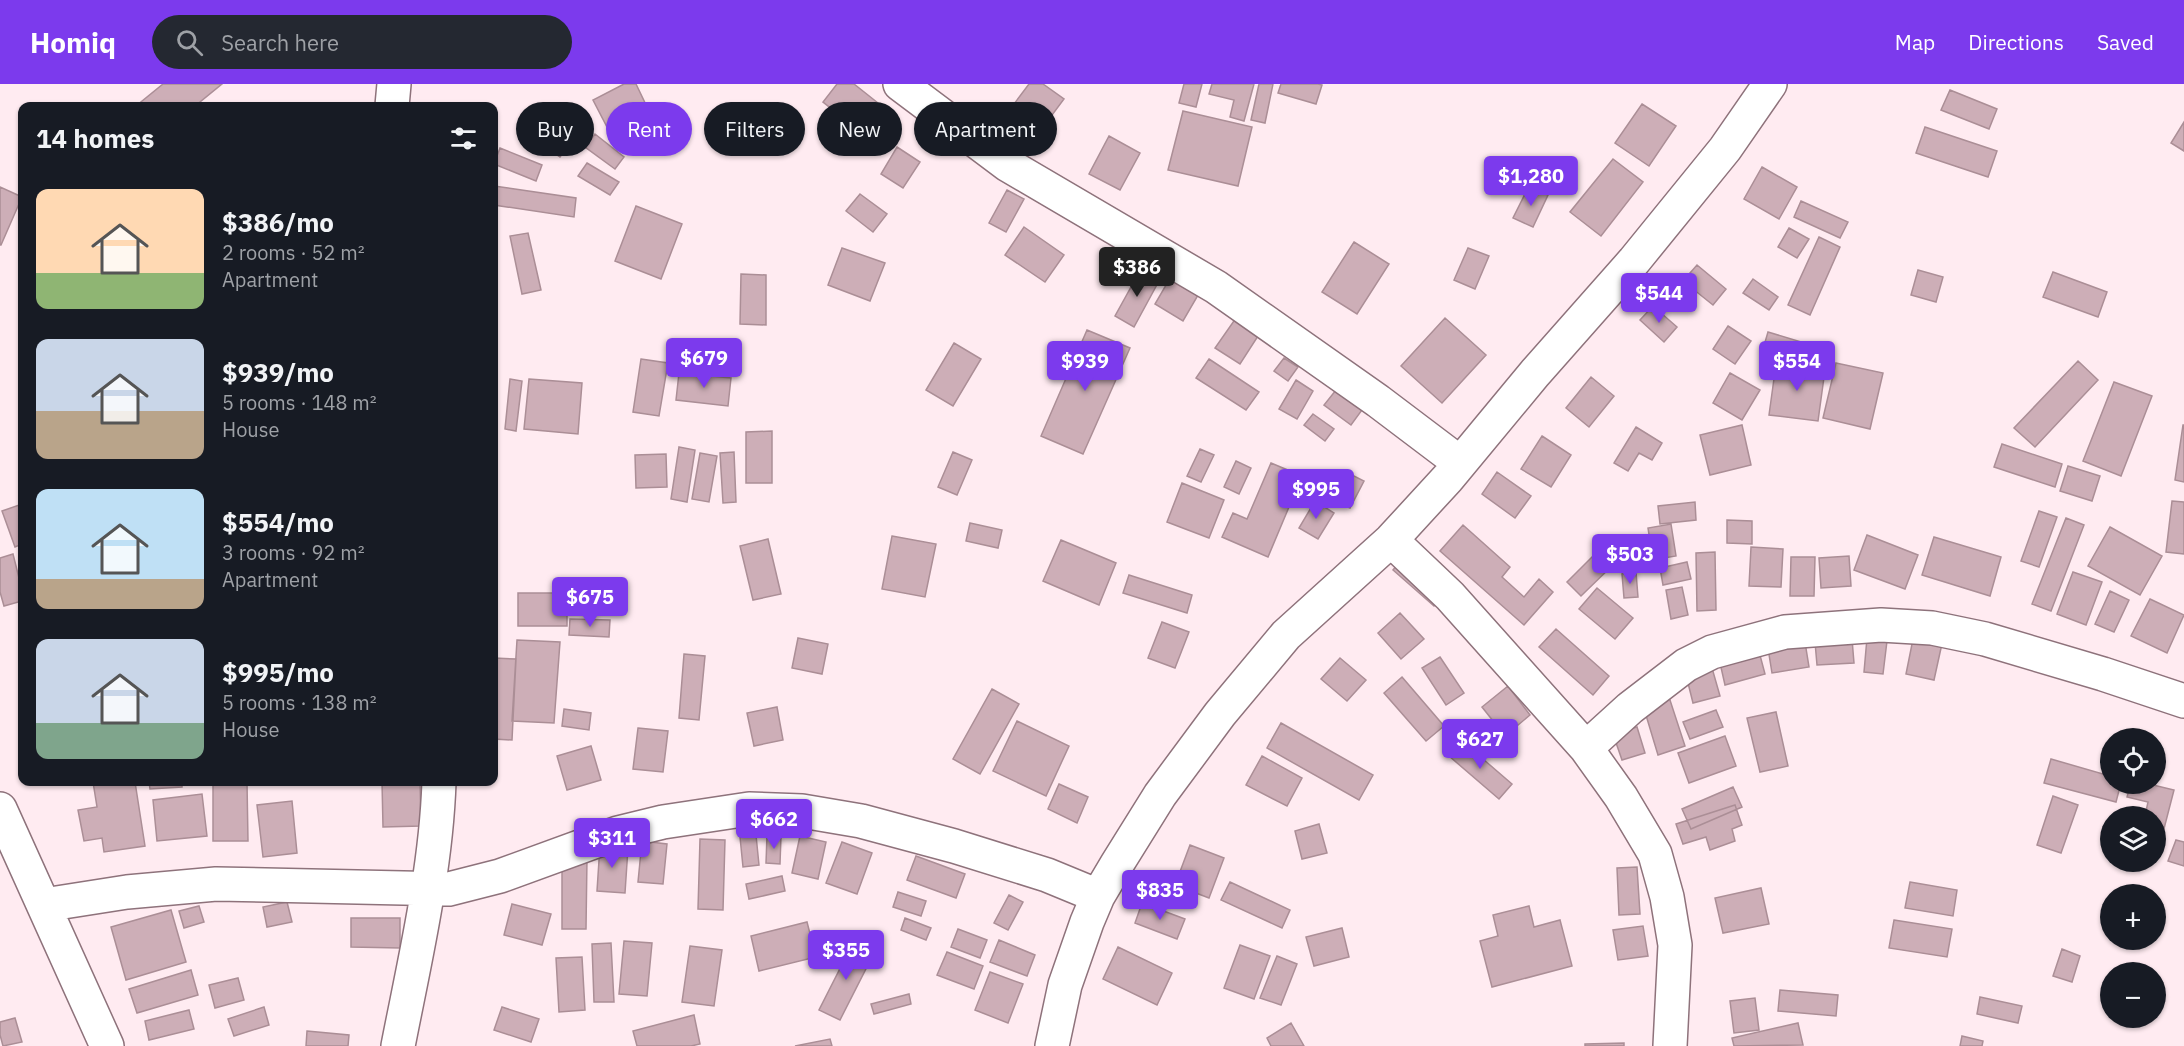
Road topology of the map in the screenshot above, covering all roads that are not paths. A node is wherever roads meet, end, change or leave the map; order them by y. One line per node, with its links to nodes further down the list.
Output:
1 (394, 84): 4 (street)
2 (1770, 84): 5 (street)
3 (912, 88): 5 (street)
4 (392, 102)
5 (1460, 463): 6 (street)
6 (1391, 540): 8 (street); 12 (street)
7 (2184, 701): 8 (street)
8 (1586, 748): 17 (street)
9 (439, 786): 11 (street)
10 (0, 809): 13 (street)
11 (427, 890): 12 (street); 13 (street); 15 (street)
12 (1098, 896): 16 (street)
13 (44, 905): 14 (street)
14 (107, 1046)
15 (398, 1046)
16 (1052, 1046)
17 (1670, 1046)

